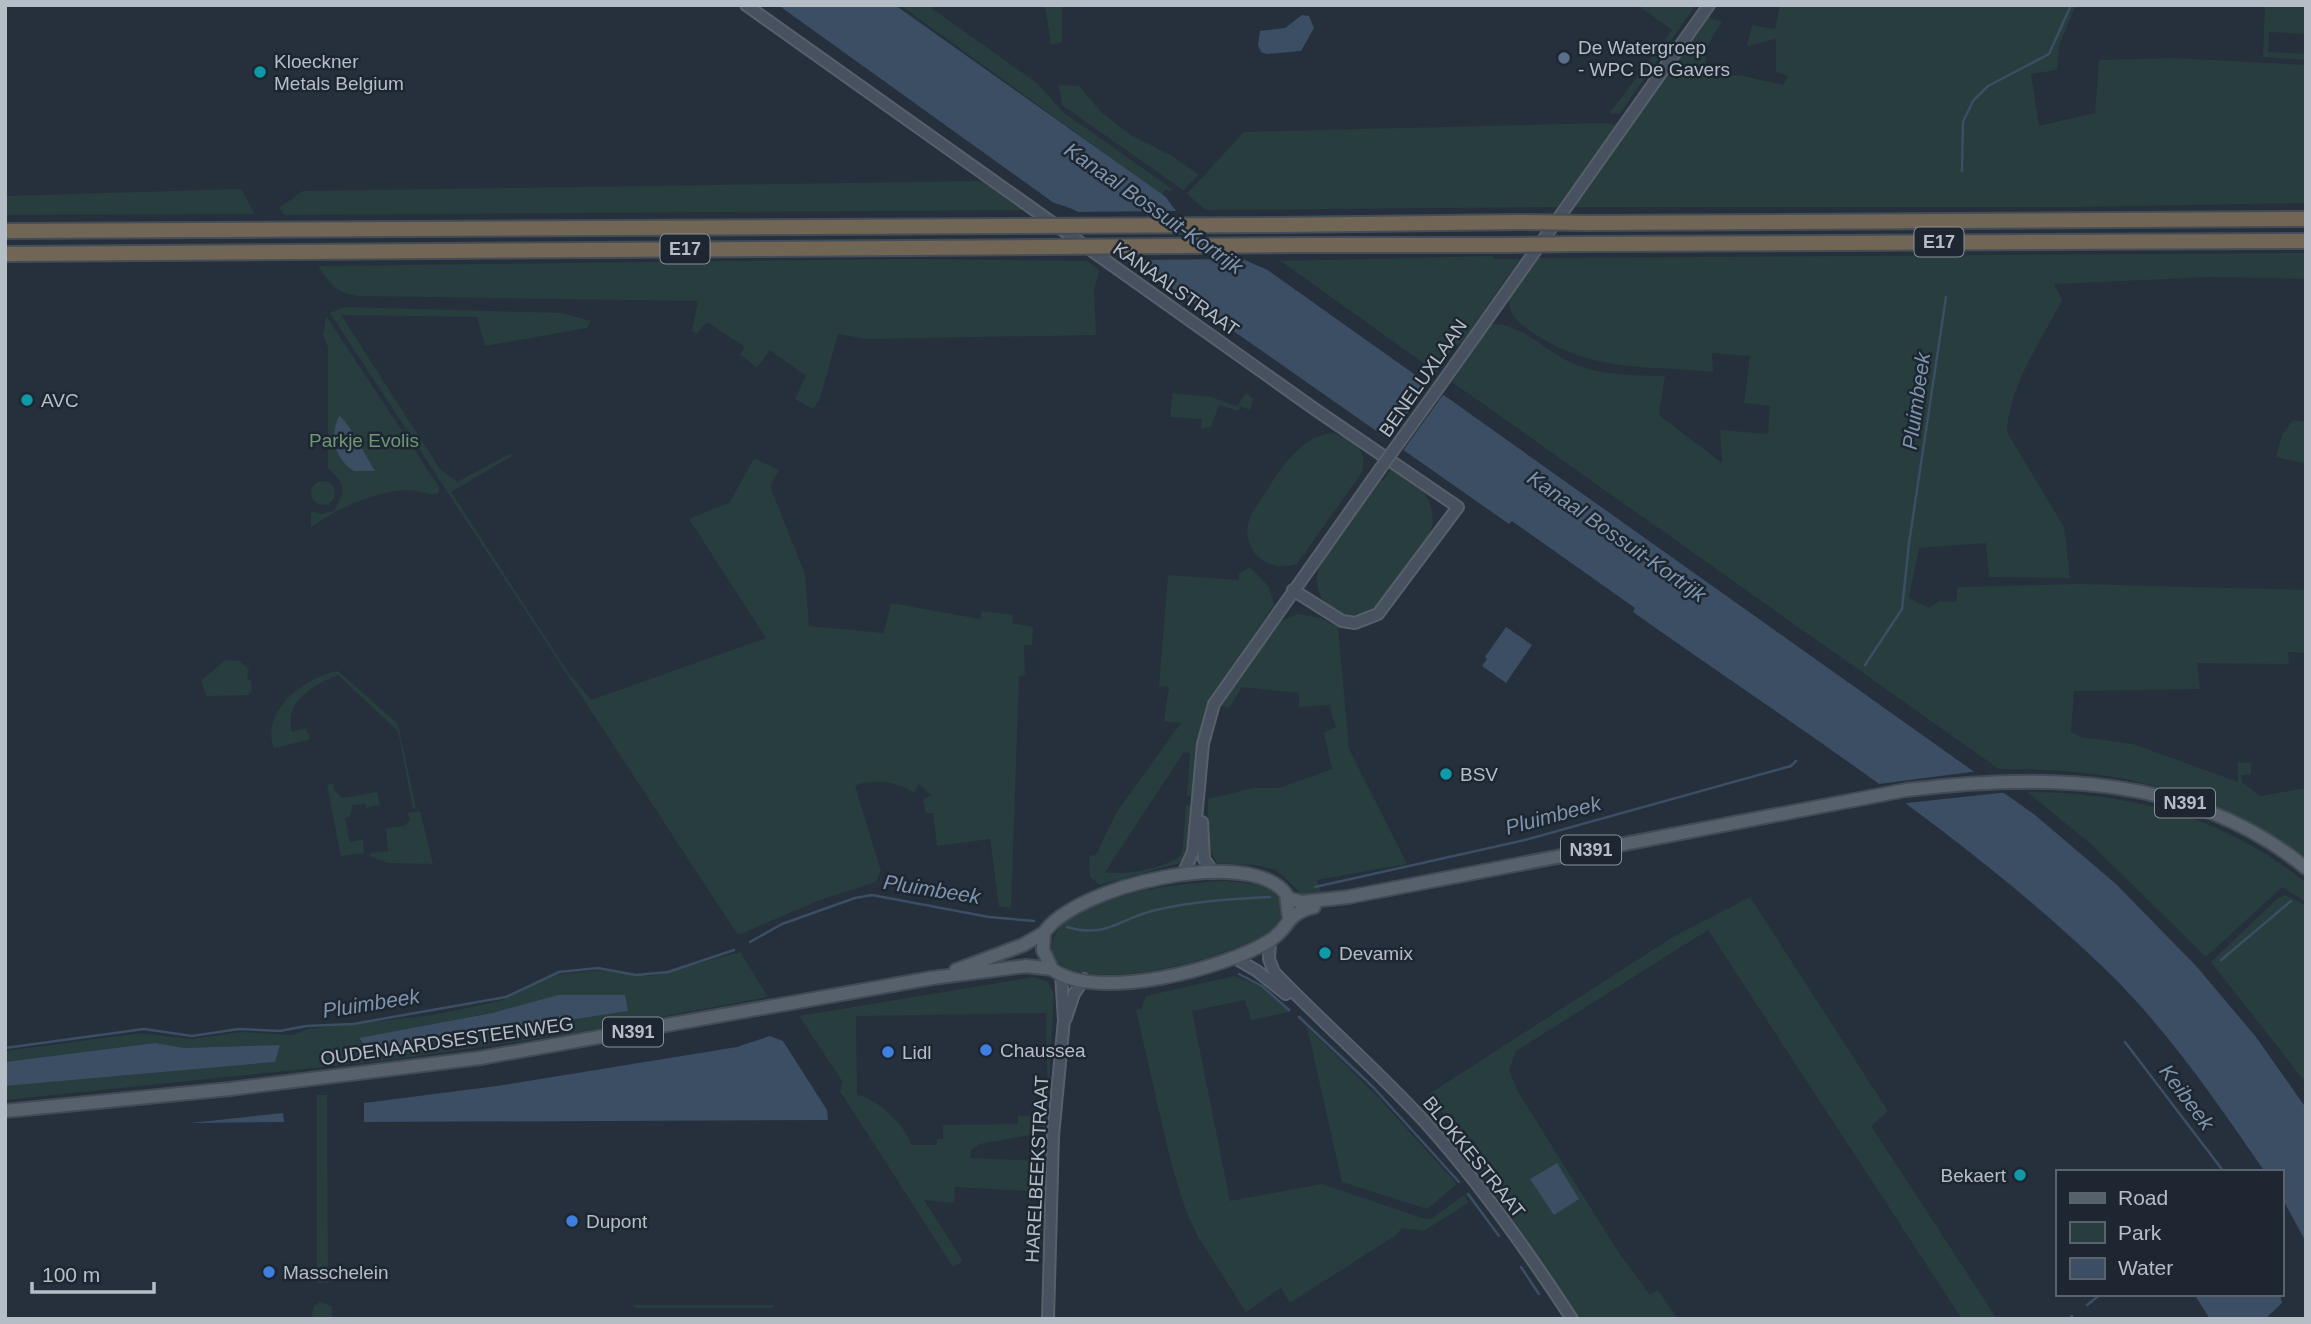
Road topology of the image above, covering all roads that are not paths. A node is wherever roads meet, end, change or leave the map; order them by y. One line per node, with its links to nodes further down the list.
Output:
1 (746, 5): 7 (street, KANAALSTRAAT)
2 (1709, 5): 7 (street, BENELUXLAAN, bridge)
3 (2306, 219): 4 (highway, E17, bridge)
4 (5, 232)
5 (2306, 241): 6 (highway, E17, bridge)
6 (5, 254)
7 (1293, 590): 8 (street, BENELUXLAAN)
8 (1200, 785): 10 (street, BENELUXLAAN); 11 (street, BENELUXLAAN)
9 (2306, 868): 12 (main road, N391)
10 (1214, 873): 11 (main road, N391); 13 (main road, N391)
11 (1183, 874): 15 (main road, N391)
12 (1348, 897): 13 (main road, N391); 14 (main road, N391)
13 (1287, 898): 14 (main road)
14 (1289, 918): 16 (main road, N391)
15 (1044, 933): 18 (main road); 19 (main road, OUDENAARDSESTEENWEG / N391)
16 (1270, 941): 17 (main road, N391); 22 (street, BLOKKESTRAAT)
17 (1235, 958): 20 (main road, N391); 22 (street, BLOKKESTRAAT)
18 (1056, 971): 19 (main road, OUDENAARDSESTEENWEG / N391); 20 (main road, N391); 21 (street, HARELBEEKSTRAAT)
19 (932, 978): 23 (main road, OUDENAARDSESTEENWEG / N391)
20 (1084, 979): 21 (street, HARELBEEKSTRAAT)
21 (1064, 1020): 24 (street, HARELBEEKSTRAAT)
22 (1334, 1031): 25 (street, BLOKKESTRAAT)
23 (5, 1111)
24 (1048, 1319)
25 (1572, 1319)

